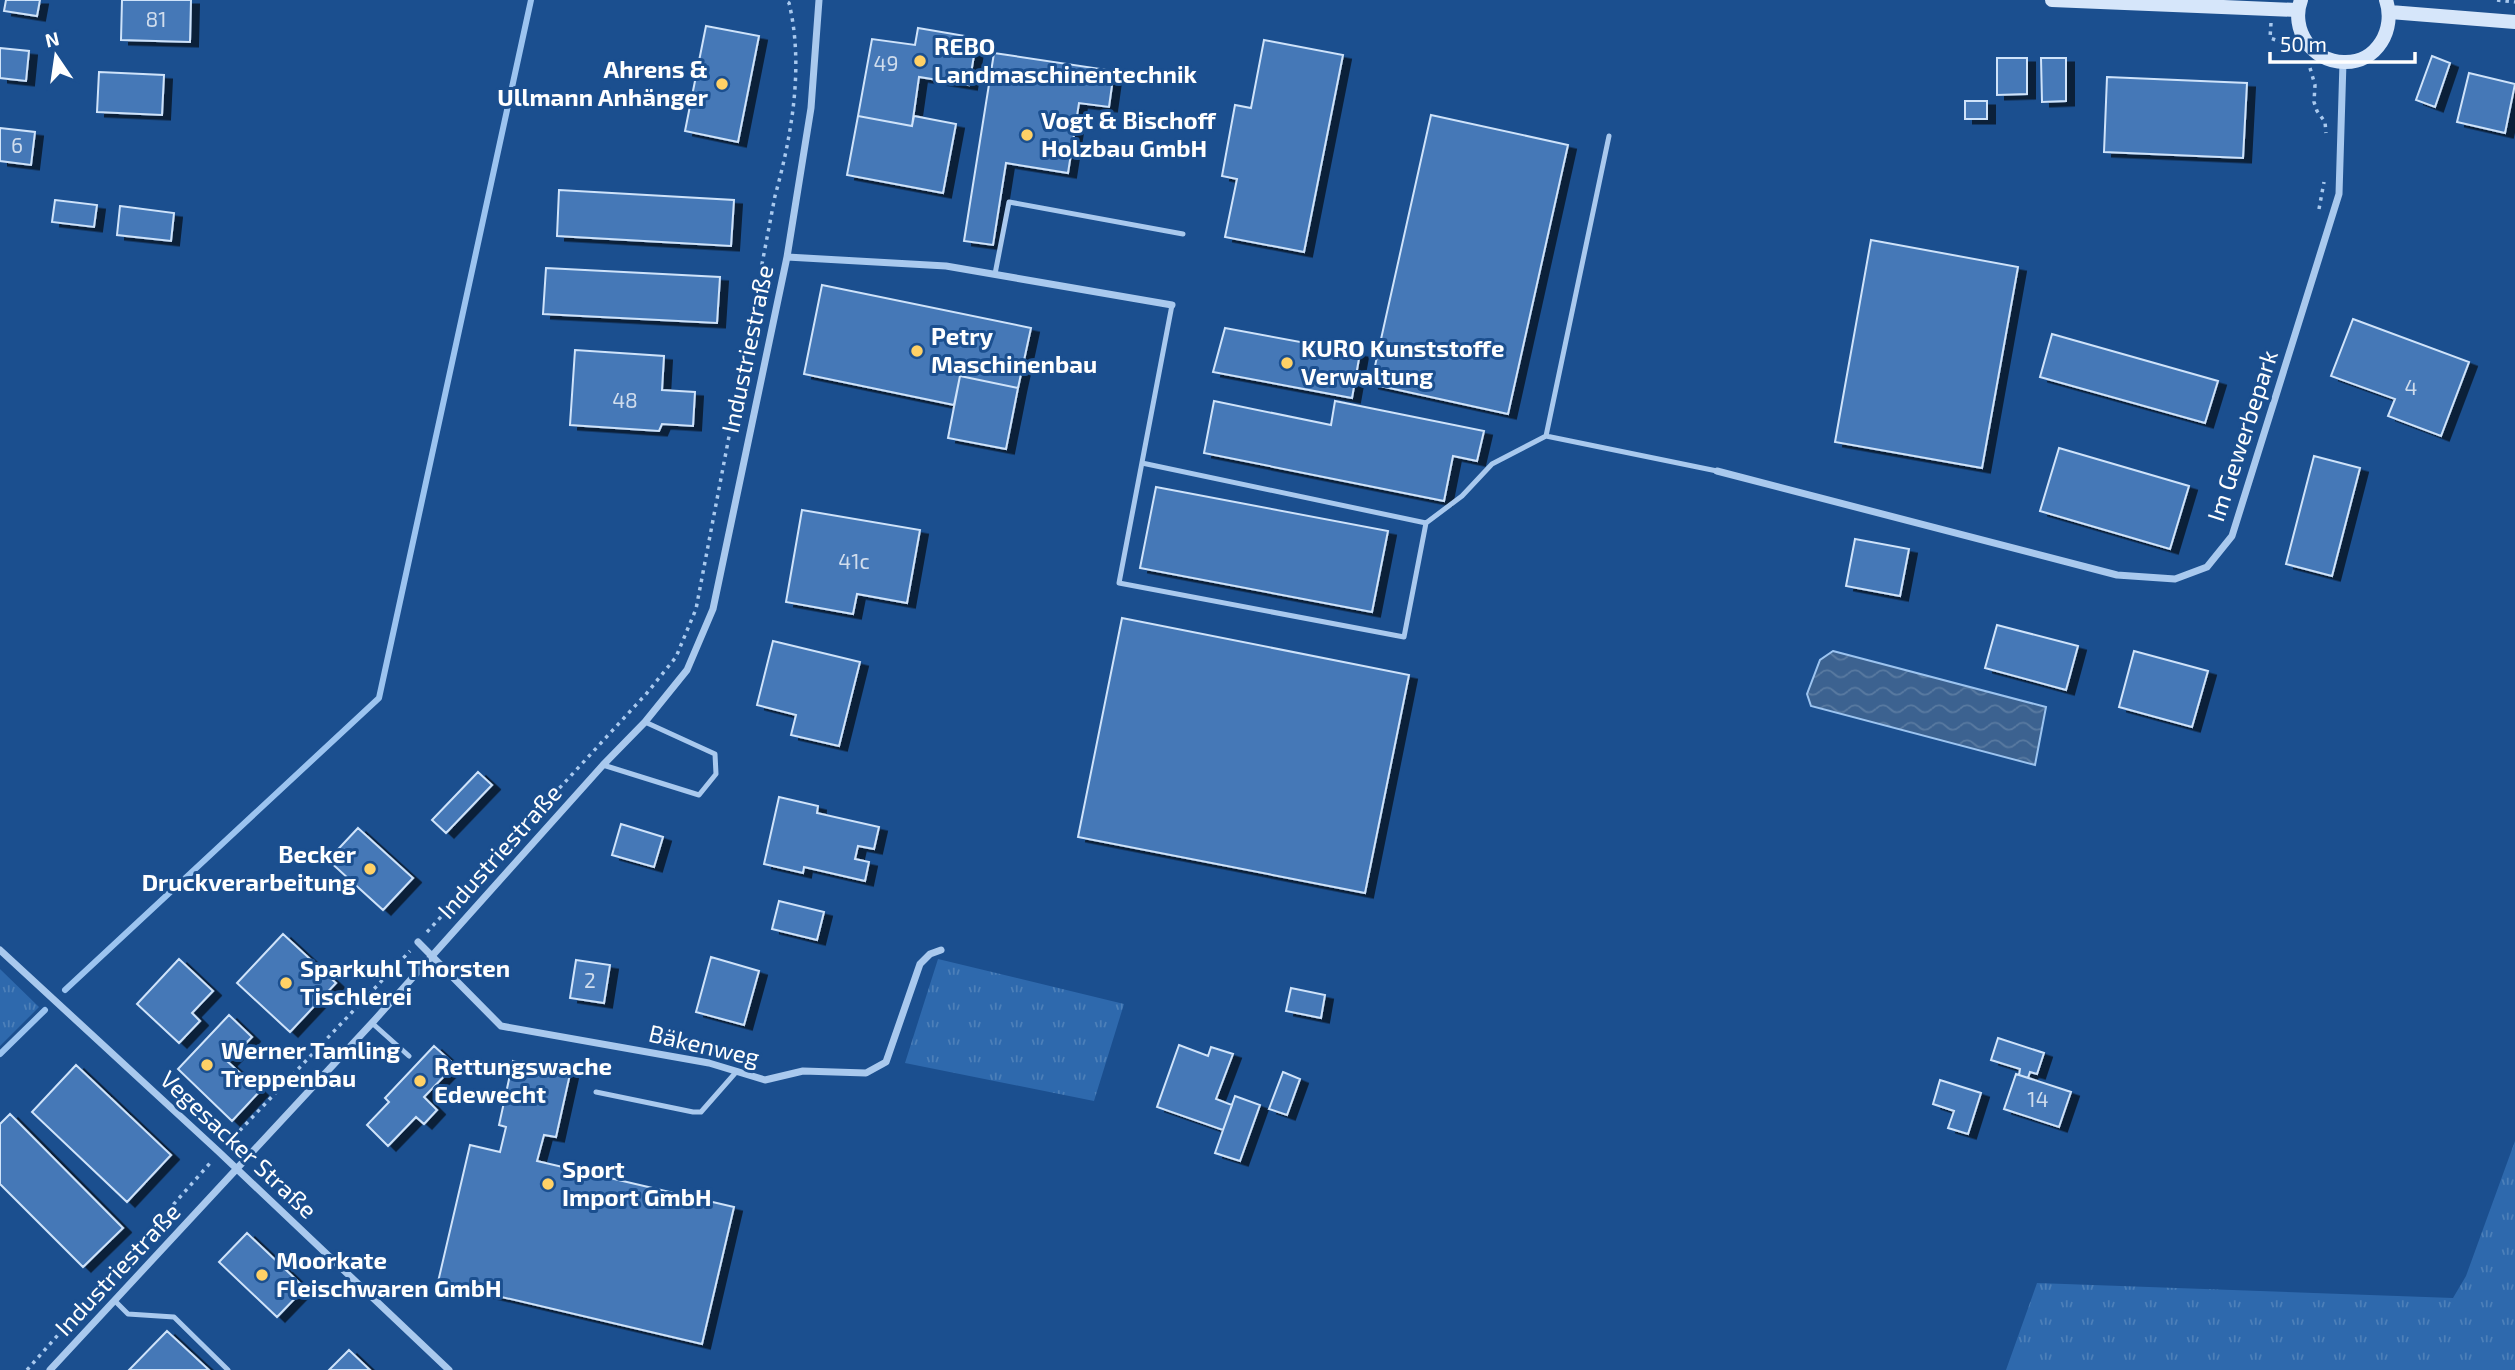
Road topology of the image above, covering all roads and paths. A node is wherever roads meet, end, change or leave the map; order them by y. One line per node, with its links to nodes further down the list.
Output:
1 (784, 0): 27 (path)
2 (819, 0): 18 (street, Industriestraße)
3 (2052, 0): 8 (main road)
4 (2497, 0): 5 (path)
5 (2515, 2)
6 (2299, 5): 8 (main road); 11 (main road)
7 (2388, 6): 9 (main road); 11 (main road)
8 (2272, 9): 10 (path)
9 (2515, 22)
10 (2288, 44)
11 (2343, 62): 23 (street, Im Gewerbepark)
12 (2308, 64): 14 (path)
13 (1609, 136): 21 (lane)
14 (2327, 143)
15 (2325, 179): 16 (path)
16 (2318, 212)
17 (1183, 234): 19 (lane)
18 (788, 257): 19 (street, Industriestraße); 25 (street, Industriestraße)
19 (995, 274): 20 (street, Industriestraße)
20 (1172, 305): 22 (lane)
21 (1546, 436): 23 (lane); 24 (lane)
22 (1142, 463): 24 (lane); 24 (lane)
23 (1717, 471)
24 (1426, 523)
25 (645, 722): 26 (street, Industriestraße); 26 (lane)
26 (603, 765): 30 (street, Industriestraße)
27 (418, 942): 30 (street, Bäkenweg); 35 (path)
28 (0, 950): 35 (street, Vegesacker Straße)
29 (941, 950): 33 (street, Bäkenweg)
30 (432, 957): 31 (street, Industriestraße); 33 (street, Bäkenweg)
31 (372, 1023): 32 (lane); 36 (street, Industriestraße)
32 (409, 1056)
33 (737, 1071): 34 (lane)
34 (596, 1092)
35 (219, 1152): 36 (street, Vegesacker Straße); 38 (path)
36 (237, 1171): 37 (street, Industriestraße); 41 (street, Vegesacker Straße)
37 (115, 1301): 39 (street, Industriestraße); 40 (lane)
38 (27, 1370)
39 (50, 1370)
40 (228, 1370)
41 (449, 1370)

